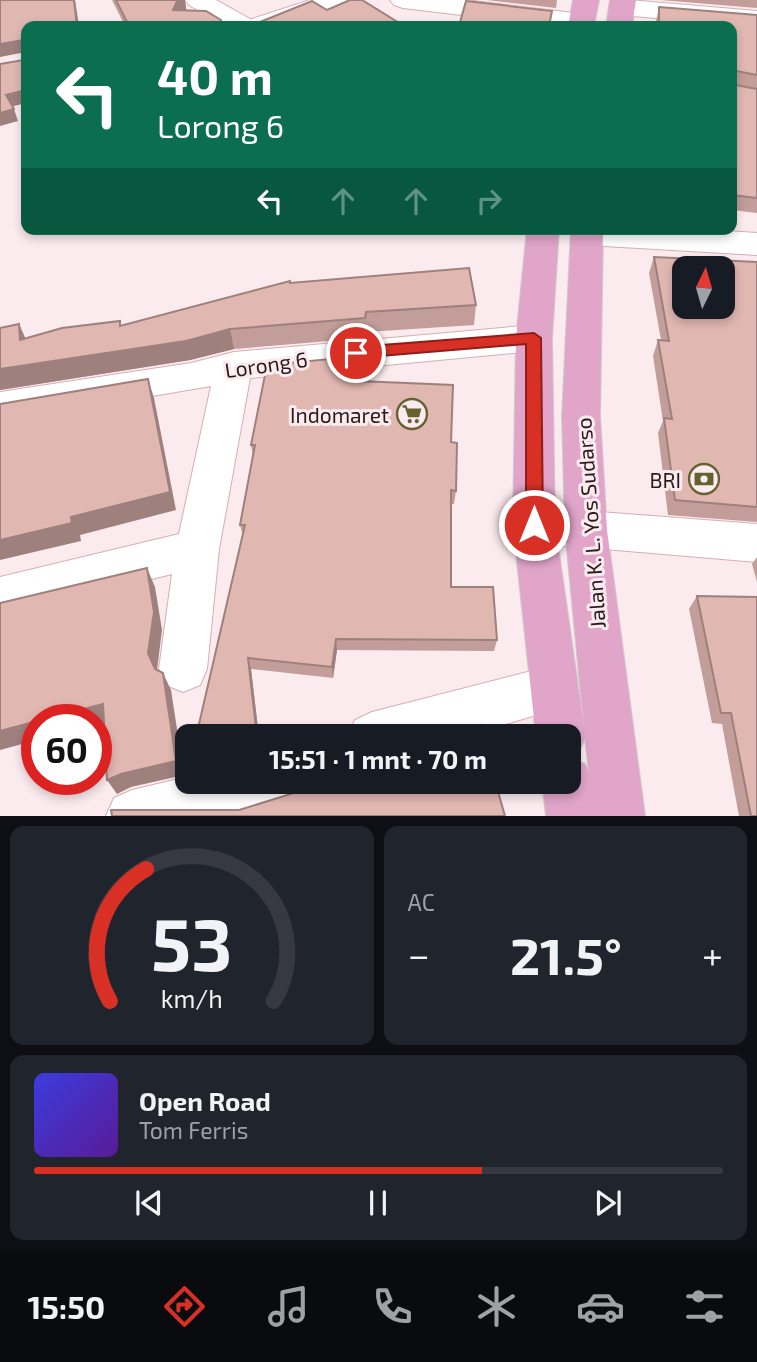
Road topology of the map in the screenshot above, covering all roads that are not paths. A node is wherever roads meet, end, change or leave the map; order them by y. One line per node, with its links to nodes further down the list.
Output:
1 (198, 0): 7 (street)
2 (335, 0): 8 (street)
3 (403, 0): 5 (street)
4 (622, 11): 6 (street)
5 (583, 16)
6 (757, 19)
7 (233, 21)
8 (273, 21)
9 (543, 235): 13 (main road)
10 (587, 235): 17 (main road, Jalan K. L. Yos Sudarso)
11 (630, 235): 12 (street)
12 (757, 244)
13 (534, 338): 14 (street, Lorong 6); 16 (main road)
14 (234, 366): 15 (street, Lorong 6); 19 (street)
15 (0, 407)
16 (534, 525): 17 (street); 22 (main road)
17 (586, 530): 18 (street); 29 (main road, Jalan K. L. Yos Sudarso)
18 (757, 543)
19 (197, 549): 20 (street); 21 (street)
20 (0, 597)
21 (183, 669)
22 (555, 688): 23 (street); 24 (main road)
23 (421, 724)
24 (559, 724)
25 (226, 794): 27 (street)
26 (569, 794): 28 (main road)
27 (132, 816)
28 (572, 816)
29 (619, 816)

